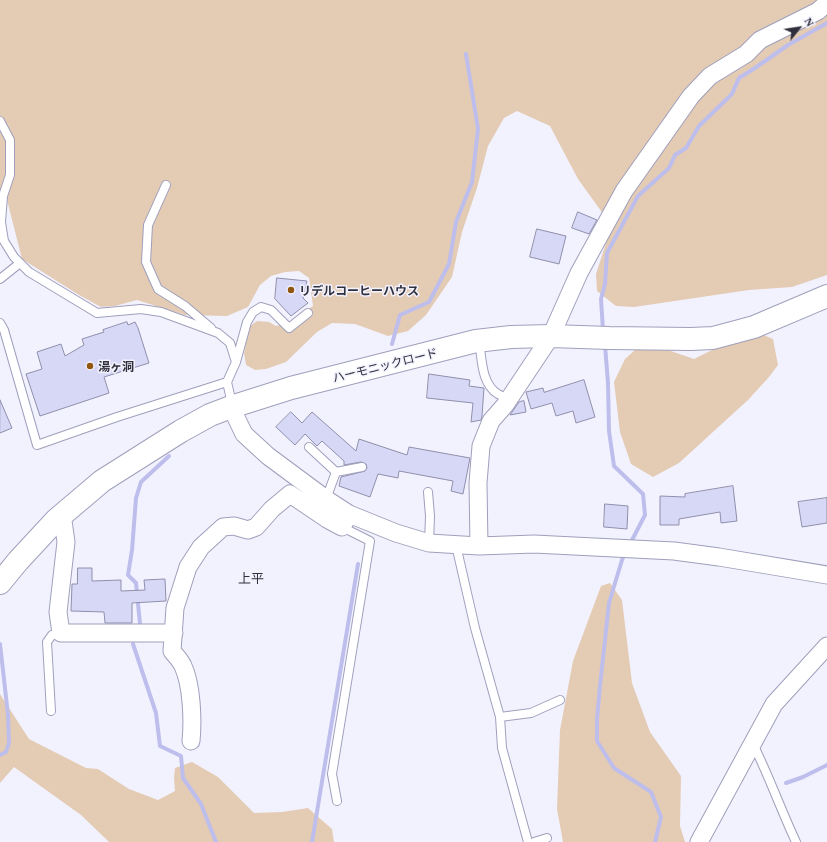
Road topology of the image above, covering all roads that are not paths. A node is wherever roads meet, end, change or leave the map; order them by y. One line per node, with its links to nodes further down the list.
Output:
1 (827, 3): 10 (street)
2 (0, 121): 4 (lane)
3 (166, 186): 9 (lane)
4 (20, 263): 5 (lane); 9 (lane)
5 (0, 278)
6 (827, 296): 10 (street, ハーモニックロード)
7 (308, 313): 12 (lane)
8 (0, 324): 13 (lane)
9 (218, 333): 12 (lane)
10 (551, 336): 11 (street, ハーモニックロード); 14 (street)
11 (479, 341): 14 (lane); 15 (street, ハーモニックロード)
12 (236, 362): 13 (lane)
13 (227, 382): 15 (lane)
14 (510, 398): 25 (street)
15 (231, 407): 20 (street); 21 (street, ハーモニックロード)
16 (309, 447): 18 (lane)
17 (362, 467): 18 (lane)
18 (336, 472): 20 (lane)
19 (428, 492): 23 (lane)
20 (326, 499): 22 (street)
21 (62, 514): 27 (street, ハーモニックロード); 28 (street)
22 (346, 520): 23 (street); 29 (street); 36 (lane)
23 (429, 543): 24 (street)
24 (456, 545): 25 (street); 33 (lane)
25 (479, 546): 26 (street)
26 (827, 575)
27 (0, 583)
28 (61, 633): 29 (street); 32 (lane)
29 (174, 633): 34 (street)
30 (827, 646): 35 (street)
31 (560, 700): 33 (lane)
32 (51, 711)
33 (500, 717): 38 (lane)
34 (191, 741)
35 (752, 743): 40 (street); 41 (lane)
36 (337, 800)
37 (547, 838): 39 (lane)
38 (528, 842)
39 (534, 842)
40 (698, 842)
41 (796, 842)

